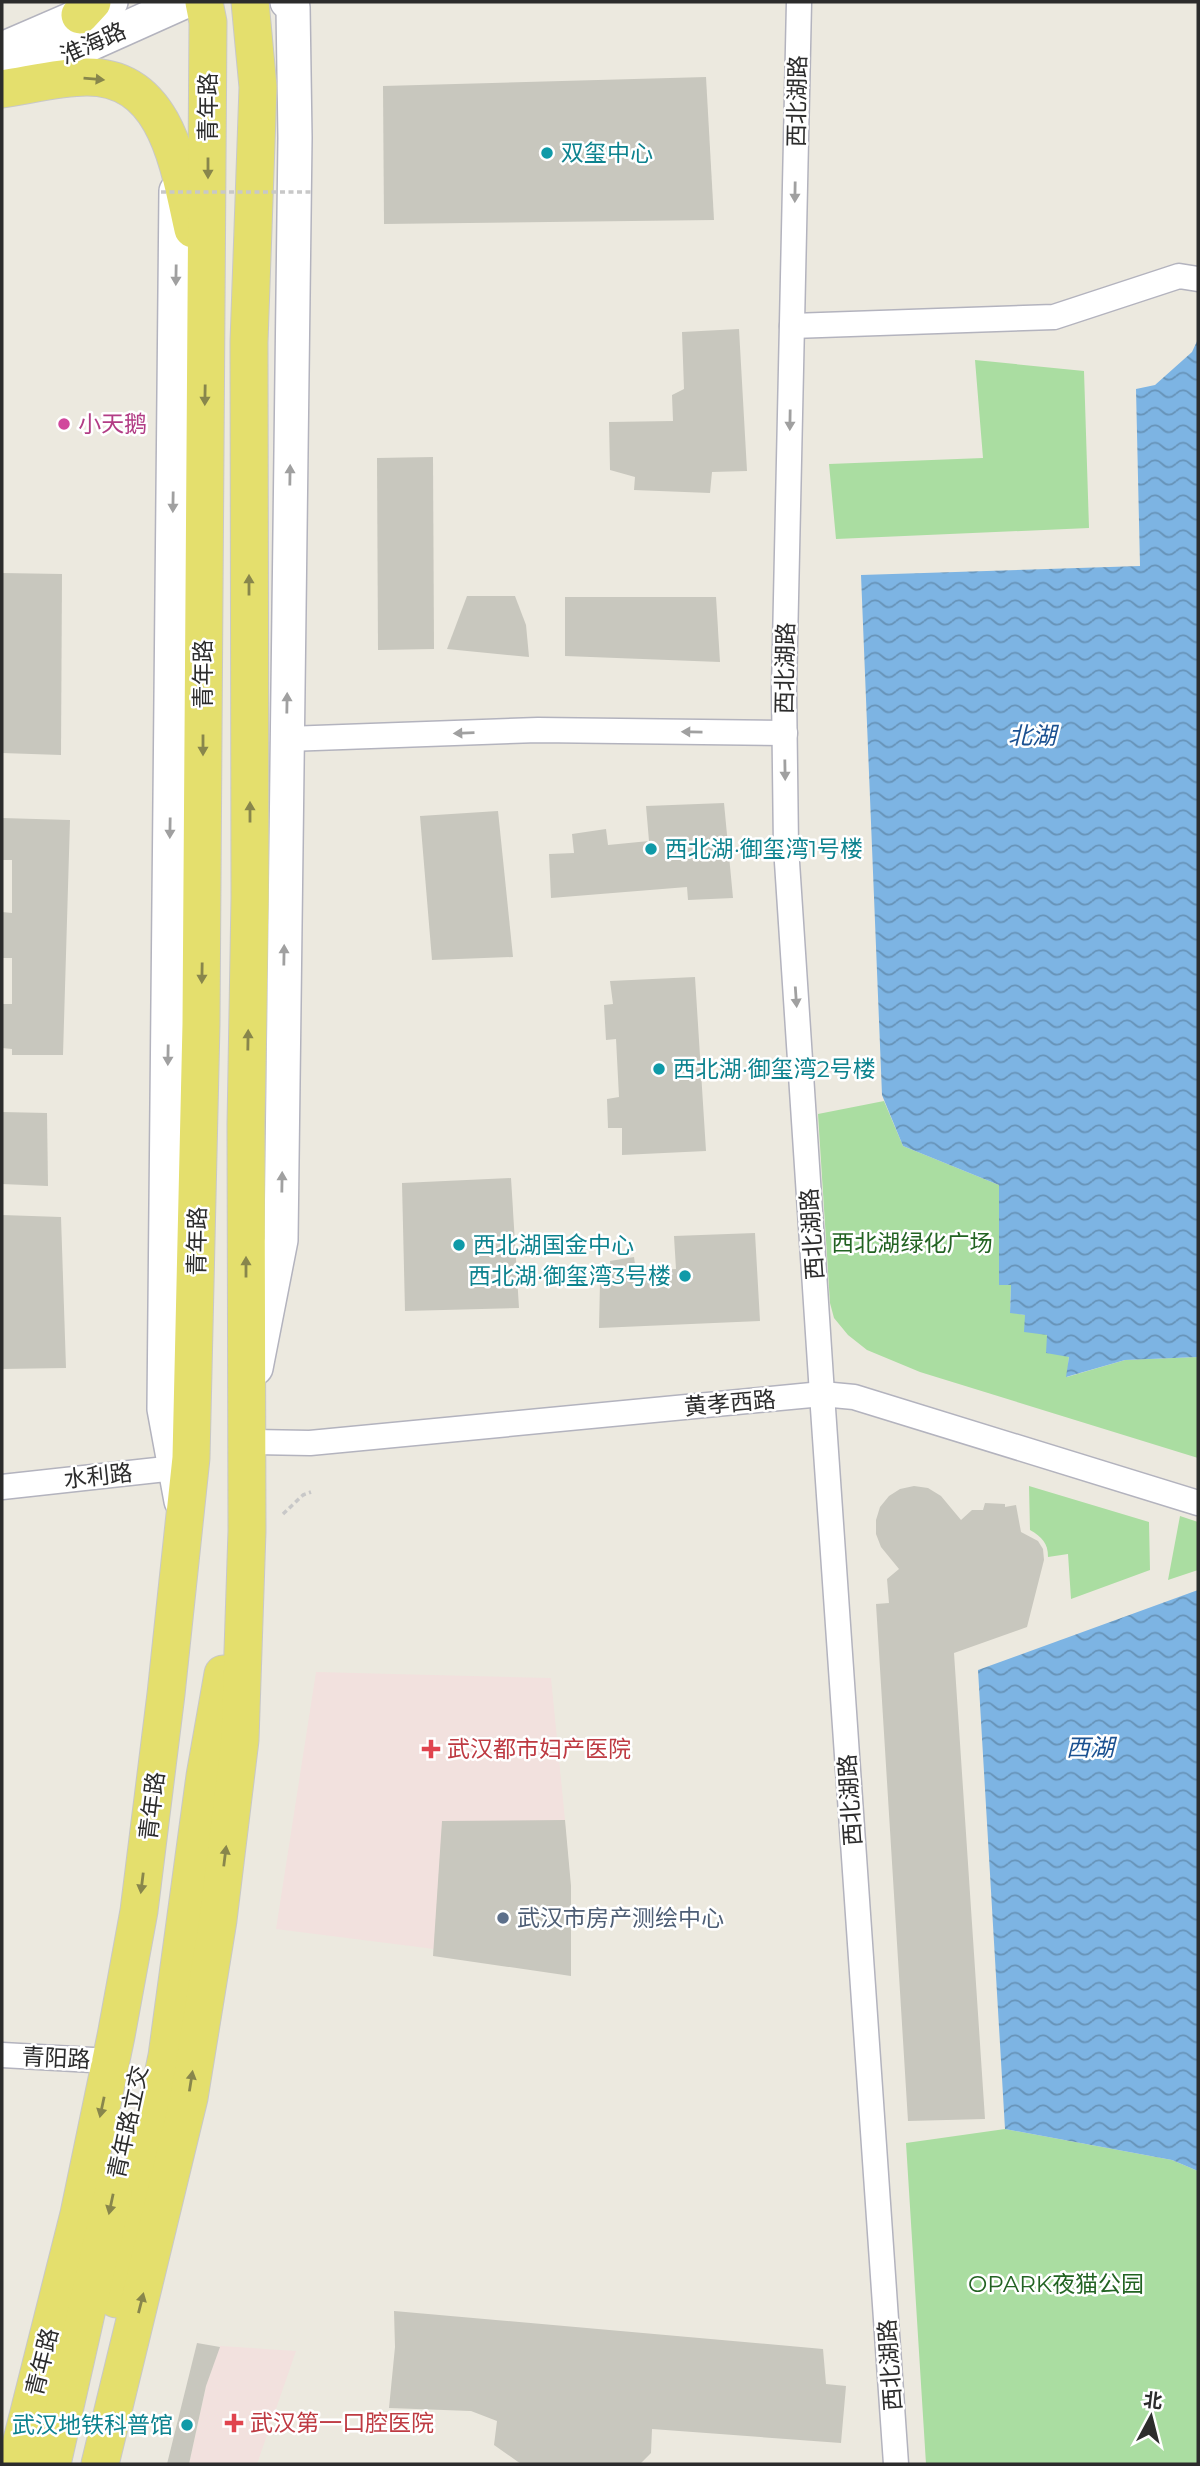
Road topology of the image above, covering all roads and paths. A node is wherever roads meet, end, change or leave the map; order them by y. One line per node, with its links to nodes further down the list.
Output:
1 (184, 2): 8 (main road, 淮海路)
2 (204, 2): 14 (main road, 青年路, one-way to 14)
3 (250, 2): 19 (main road, 青年路, one-way to 3)
4 (287, 2): 17 (main road, one-way to 4)
5 (799, 2): 15 (street, 西北湖路, one-way to 15)
6 (94, 6): 7 (main road, 淮海路)
7 (2, 49)
8 (2, 84)
9 (2, 89): 10 (main road, one-way to 10)
10 (177, 158): 14 (main road); 20 (main road, one-way to 20)
11 (161, 192): 12 (path, bridge)
12 (312, 192)
13 (1198, 279): 15 (street)
14 (206, 290): 20 (main road, 青年路, one-way to 20)
15 (792, 326): 16 (street, 西北湖路, one-way to 16)
16 (785, 733): 17 (street, one-way to 17); 18 (street, 西北湖路, one-way to 18)
17 (287, 739): 19 (main road, one-way to 17)
18 (822, 1394): 19 (street, 黄孝西路); 23 (street, 黄孝西路); 34 (street, 西北湖路)
19 (247, 1430): 25 (main road, 青年路)
20 (183, 1463): 21 (street, 水利路); 26 (main road, 青年路)
21 (2, 1487)
22 (311, 1492): 24 (path)
23 (1198, 1503)
24 (284, 1514)
25 (247, 1531): 27 (main road); 30 (main road, 青年路, one-way to 25)
26 (184, 1536): 27 (main road); 29 (main road, 青年路, one-way to 29)
27 (194, 1776): 32 (main road, 青年路立交, one-way to 32); 33 (main road, 青年路立交)
28 (2, 2055): 29 (street, 青阳路)
29 (111, 2061): 31 (main road, 青年路, one-way to 31)
30 (106, 2454)
31 (16, 2456)
32 (52, 2464)
33 (76, 2464)
34 (897, 2464)

